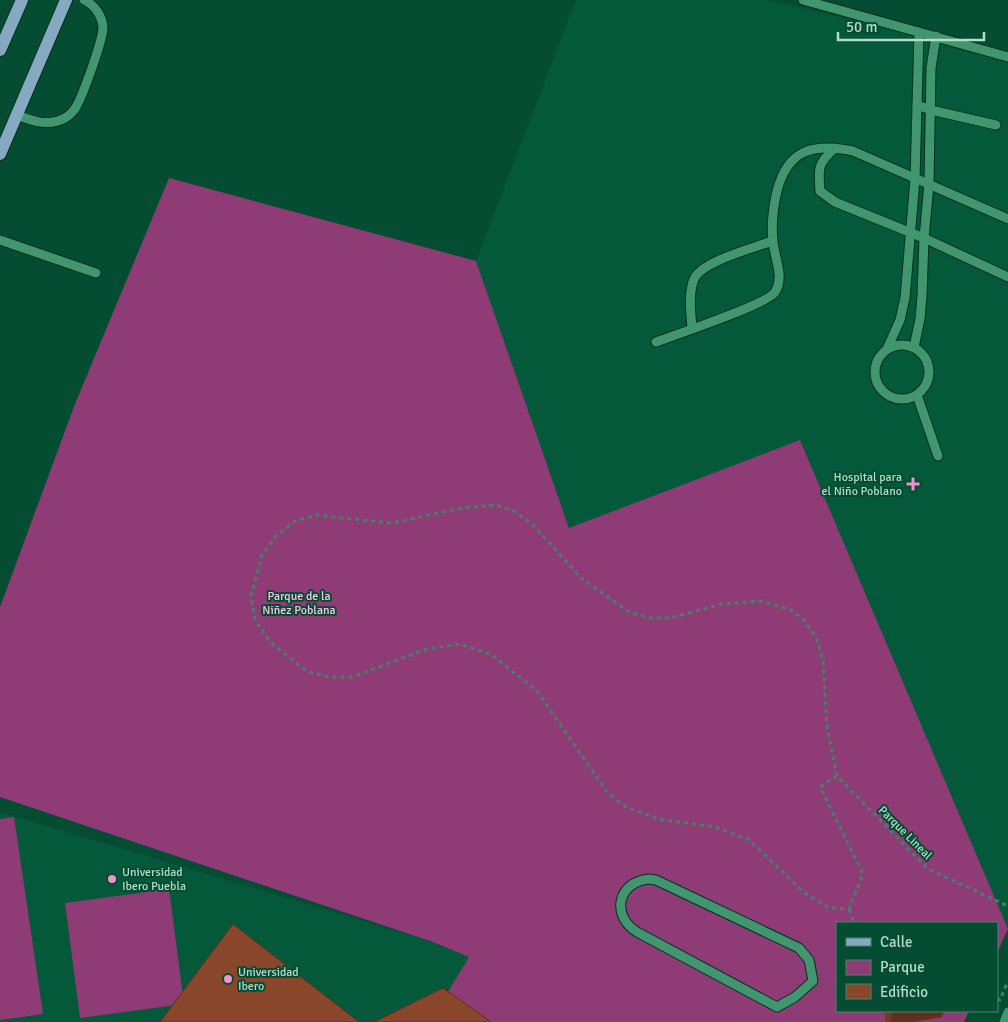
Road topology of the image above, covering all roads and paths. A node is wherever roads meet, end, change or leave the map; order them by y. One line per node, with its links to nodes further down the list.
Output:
1 (22, 0): 7 (main road)
2 (66, 0): 11 (main road)
3 (84, 0): 11 (street)
4 (803, 0): 5 (street)
5 (920, 32): 6 (street); 9 (street)
6 (936, 36): 8 (street); 10 (street)
7 (0, 50)
8 (1008, 57)
9 (917, 105): 10 (street); 15 (street)
10 (931, 110): 12 (street); 16 (street)
11 (17, 115): 14 (main road)
12 (996, 125)
13 (835, 148): 15 (street); 18 (street); 21 (street)
14 (0, 154)
15 (915, 178): 16 (street); 18 (street)
16 (929, 184): 17 (street); 19 (street)
17 (1008, 220)
18 (910, 233): 19 (street); 27 (street)
19 (924, 238): 23 (street); 26 (street)
20 (0, 240): 22 (street)
21 (772, 241): 24 (street); 24 (street)
22 (96, 273)
23 (1008, 277)
24 (692, 329): 25 (street)
25 (656, 342)
26 (914, 347): 27 (street); 28 (street)
27 (887, 348): 28 (street)
28 (917, 395): 29 (street)
29 (938, 456)
30 (837, 776): 31 (path, Parque Lineal); 32 (path); 32 (path)
31 (1008, 906)
32 (849, 909): 33 (path)
33 (854, 922)
34 (1008, 981): 35 (path)
35 (998, 999)
36 (777, 1007): 36 (street)
37 (1008, 1012): 38 (street)
38 (1004, 1022)

